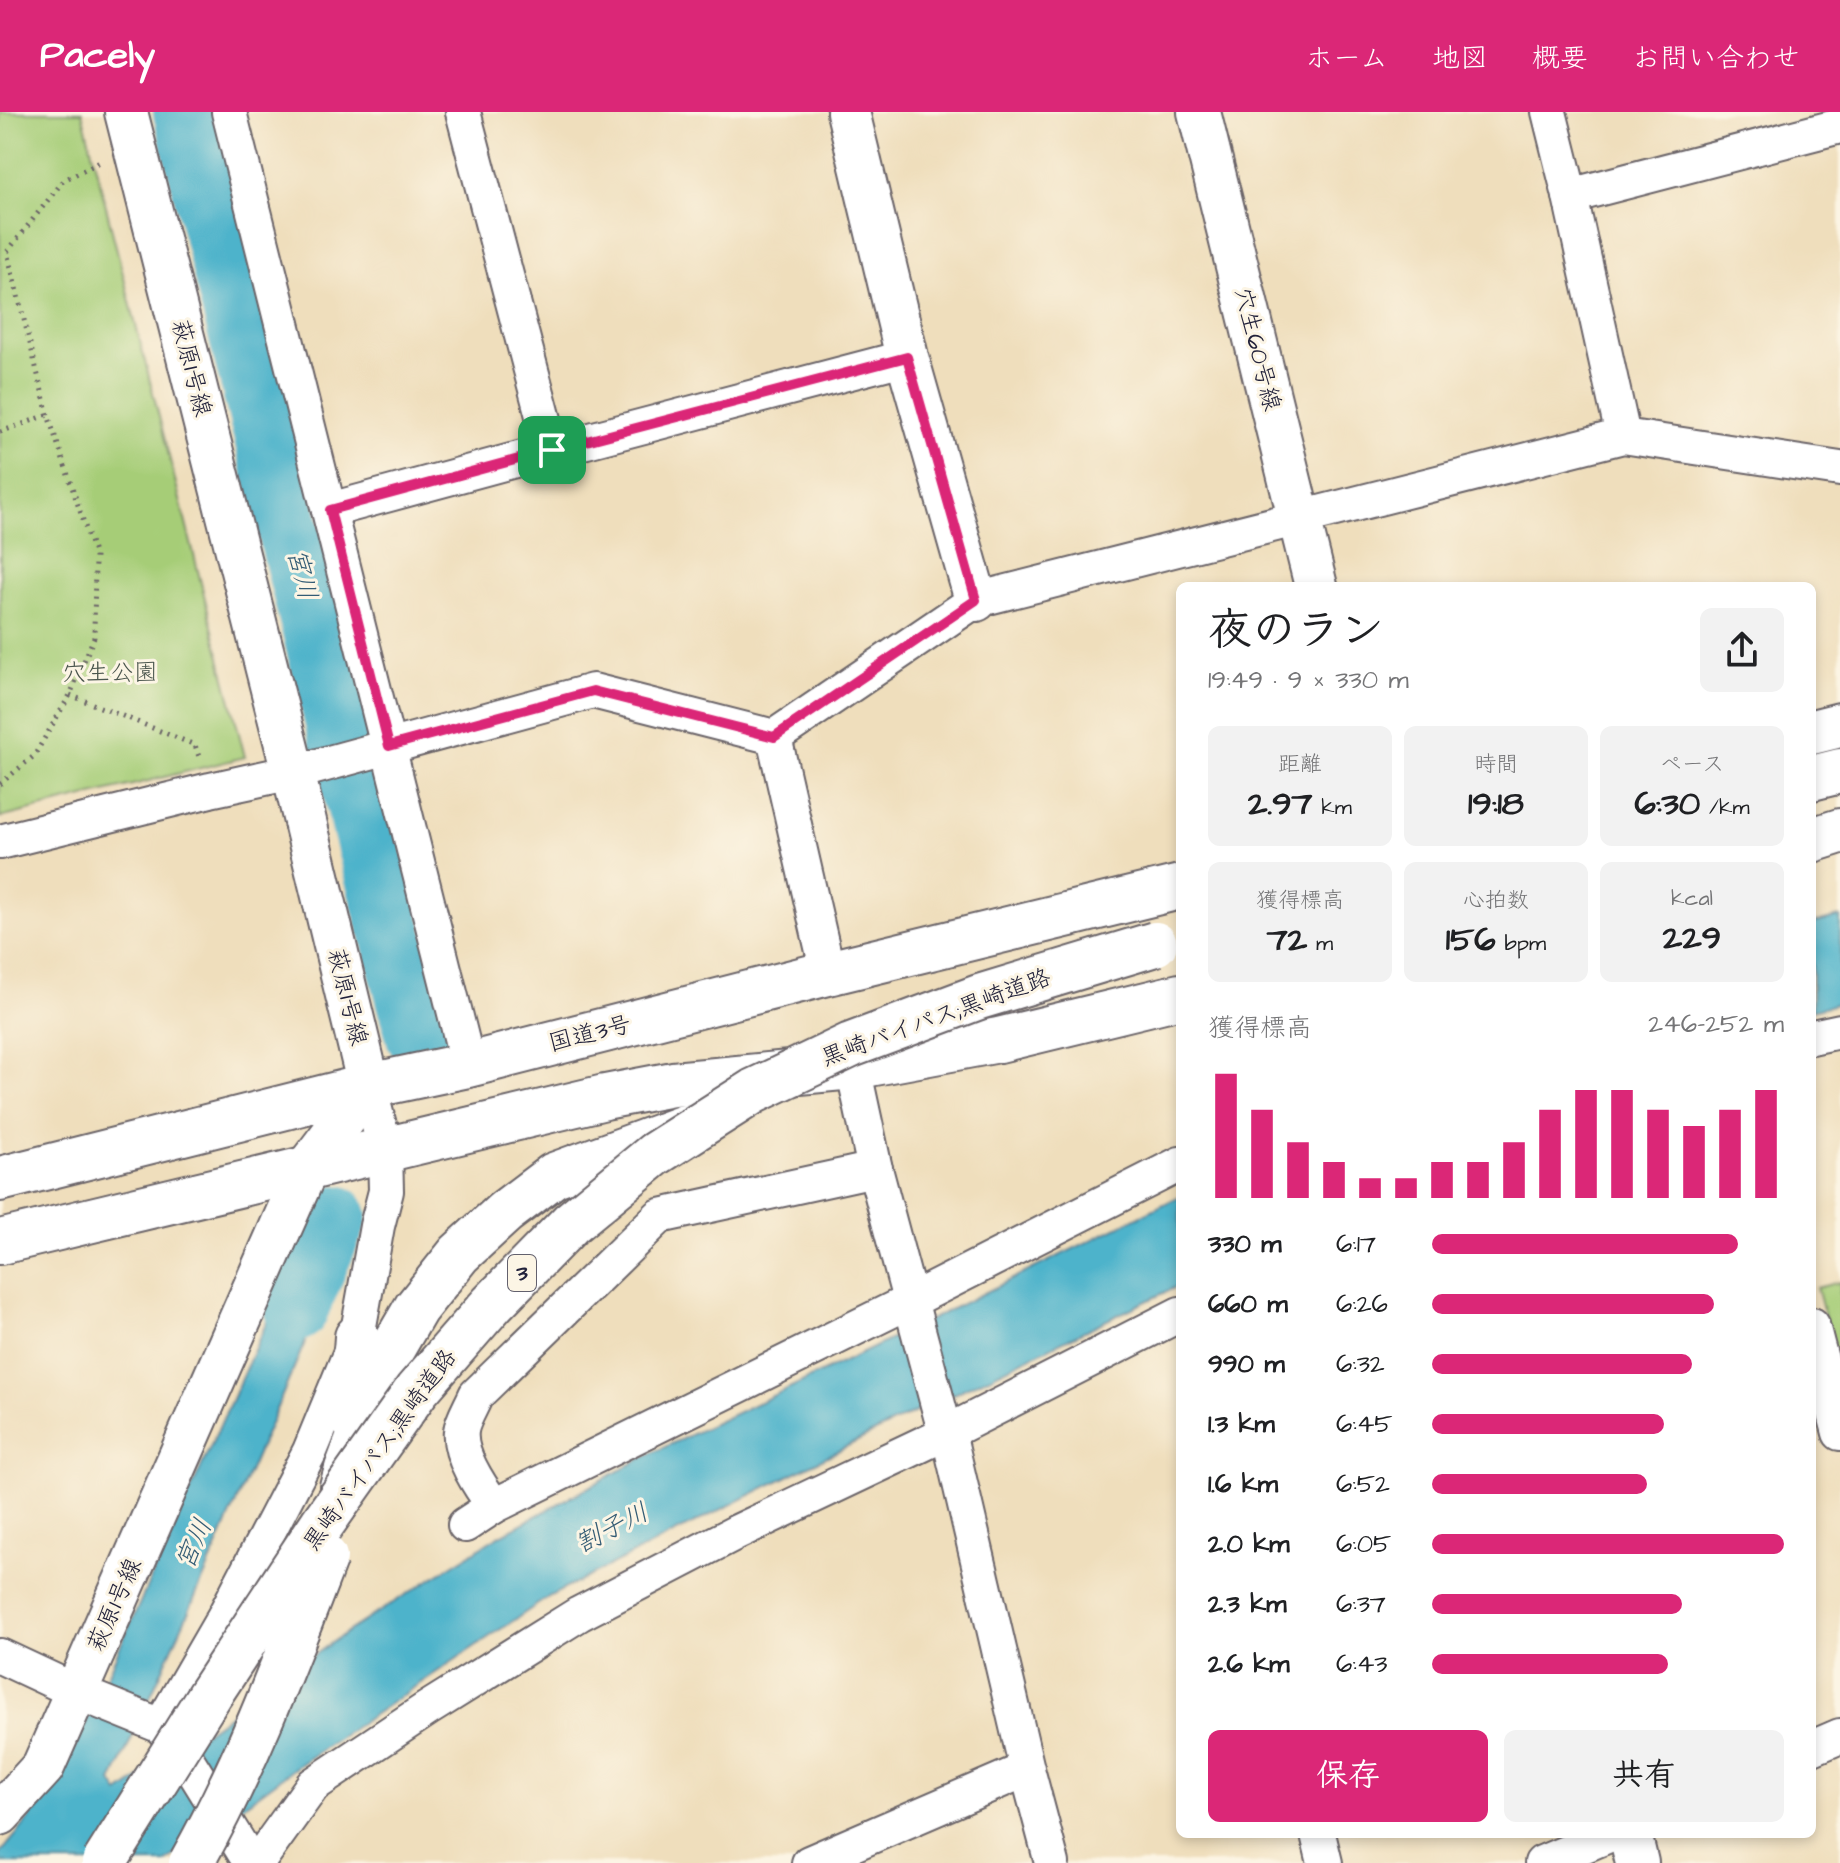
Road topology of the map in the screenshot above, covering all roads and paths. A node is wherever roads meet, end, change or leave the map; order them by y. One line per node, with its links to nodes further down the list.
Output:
1 (229, 112): 17 (street)
2 (463, 112): 15 (street)
3 (848, 112): 11 (street)
4 (1199, 112): 18 (street, 穴生60号線)
5 (1549, 112): 8 (street)
6 (1840, 126): 8 (street)
7 (130, 129): 10 (path); 26 (street, 萩原1号線)
8 (1570, 196): 14 (street)
9 (0, 249): 10 (path)
10 (7, 252): 12 (path)
11 (907, 357): 15 (street); 20 (street)
12 (48, 415): 13 (path); 21 (path)
13 (0, 432)
14 (1623, 436): 16 (street); 18 (street)
15 (552, 450): 17 (street)
16 (1840, 469)
17 (330, 510): 25 (street)
18 (1299, 520): 19 (street, 穴生60号線); 20 (street)
19 (1315, 582)
20 (976, 600): 24 (street)
21 (70, 695): 29 (path); 30 (path)
22 (1840, 725): 23 (highway)
23 (1816, 731)
24 (774, 737): 25 (street); 36 (street)
25 (380, 749): 26 (street); 40 (street)
26 (302, 770): 30 (street); 42 (street, 萩原1号線)
27 (1840, 771): 28 (highway)
28 (1816, 777)
29 (0, 784)
30 (210, 790): 33 (street)
31 (1840, 831): 32 (highway)
32 (1816, 839)
33 (0, 842)
34 (1176, 888): 36 (highway, 国道3号)
35 (1176, 939): 68 (highway, 黒崎バイパス;黒崎道路 / 3, bridge)
36 (828, 973): 40 (highway, 国道3号)
37 (1176, 997): 41 (highway, 3)
38 (1840, 1031): 39 (street)
39 (1816, 1036)
40 (468, 1065): 42 (highway, 国道3号)
41 (853, 1067): 43 (highway, 3); 46 (street); 55 (highway, 3)
42 (369, 1086): 43 (street); 45 (street, 萩原1号線); 47 (highway, 国道3号)
43 (385, 1149): 45 (highway, 3); 51 (street)
44 (1176, 1166): 49 (street)
45 (307, 1168): 48 (highway, 3); 59 (street, 萩原1号線)
46 (875, 1169): 49 (street); 56 (street)
47 (0, 1179)
48 (0, 1242)
49 (912, 1306): 53 (street); 56 (street)
50 (1176, 1316): 53 (street)
51 (357, 1337): 55 (highway, 3); 60 (street)
52 (1816, 1340): 54 (street)
53 (944, 1424): 63 (street); 70 (street)
54 (1840, 1433)
55 (347, 1469): 69 (highway, 黒崎バイパス;黒崎道路 / 3, bridge)
56 (494, 1506): 57 (street)
57 (465, 1525)
58 (0, 1656): 59 (street)
59 (82, 1694): 60 (street); 64 (street, 萩原1号線)
60 (161, 1726): 70 (street)
61 (1840, 1736): 62 (street)
62 (1816, 1746)
63 (1027, 1769): 71 (street); 72 (street)
64 (0, 1814)
65 (1319, 1838): 73 (street)
66 (1601, 1838): 74 (street)
67 (1631, 1838): 75 (street)
68 (104, 1863)
69 (191, 1863)
70 (254, 1863)
71 (809, 1863)
72 (1052, 1863)
73 (1325, 1863)
74 (1542, 1863)
75 (1637, 1863)

